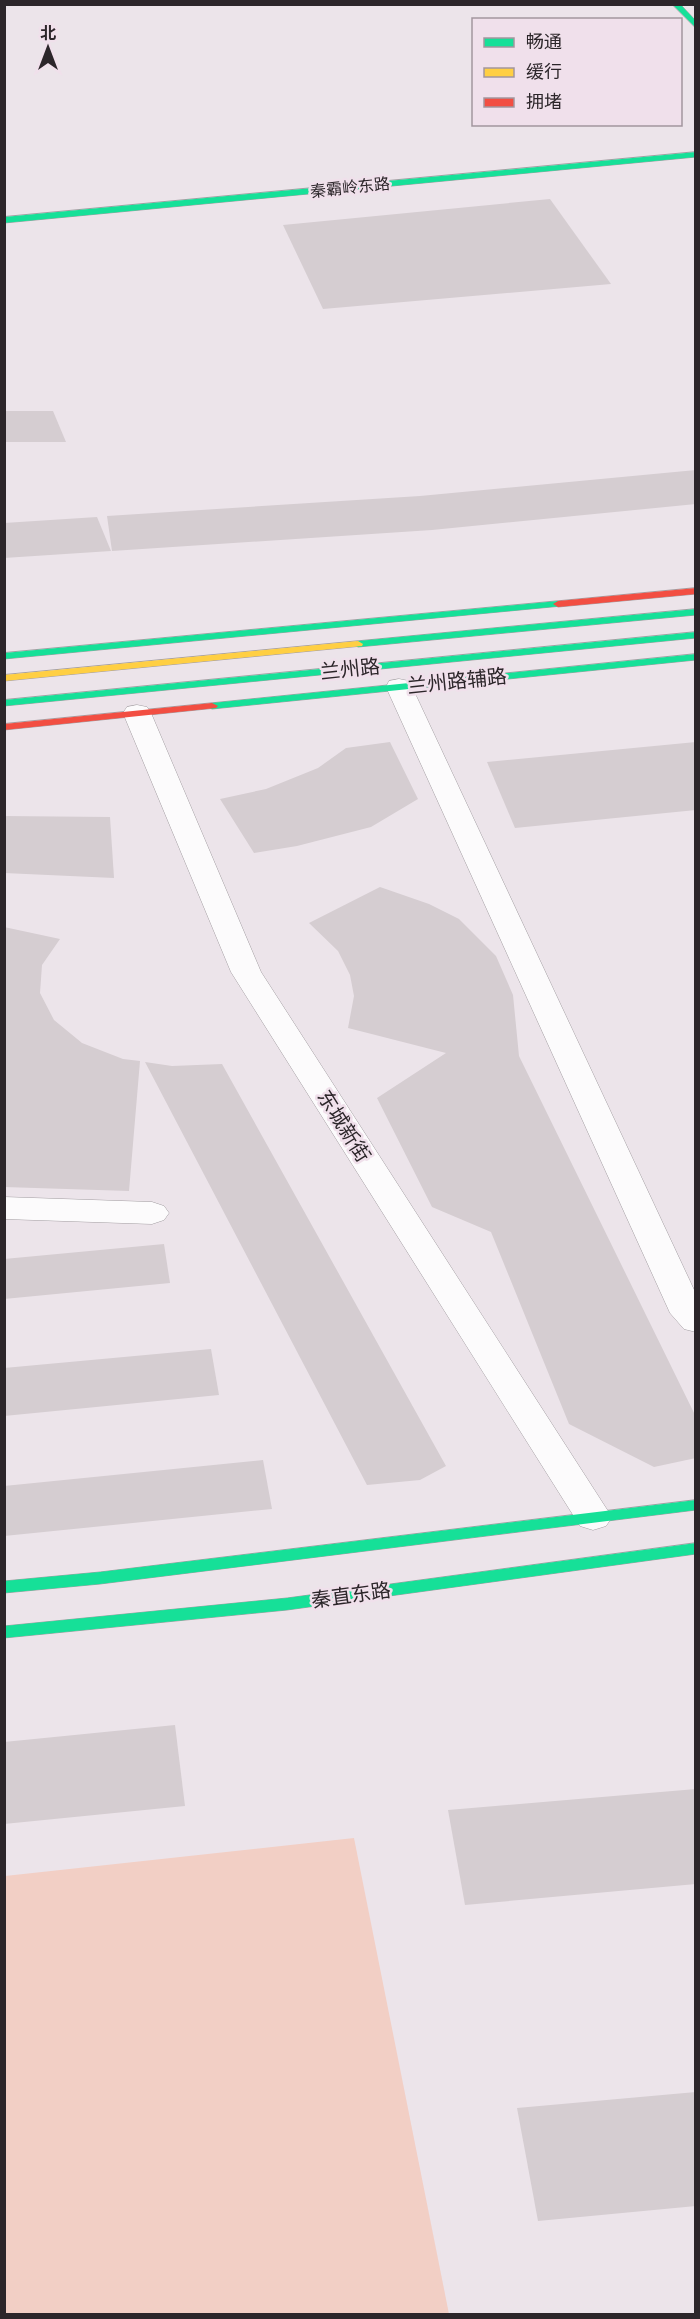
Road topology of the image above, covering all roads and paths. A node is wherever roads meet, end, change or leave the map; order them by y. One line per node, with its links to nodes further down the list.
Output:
1 (675, 4): 2 (street)
2 (696, 26)
3 (696, 146): 5 (street, 秦霸岭东路)
4 (696, 154): 6 (street, 秦霸岭东路)
5 (4, 211)
6 (4, 220)
7 (696, 591): 10 (street)
8 (696, 612): 12 (street, 兰州路)
9 (696, 635): 14 (street, 兰州路)
10 (4, 656)
11 (696, 657): 13 (street, 兰州路辅路)
12 (4, 678)
13 (399, 687): 15 (street, 兰州路辅路); 19 (street)
14 (4, 703)
15 (137, 713): 16 (street, 兰州路辅路); 21 (street, 东城新街)
16 (4, 727)
17 (4, 1208): 18 (street)
18 (152, 1213)
19 (696, 1321)
20 (696, 1505): 21 (street)
21 (593, 1517): 23 (street)
22 (696, 1548): 24 (street, 秦直东路)
23 (4, 1587)
24 (4, 1632)

